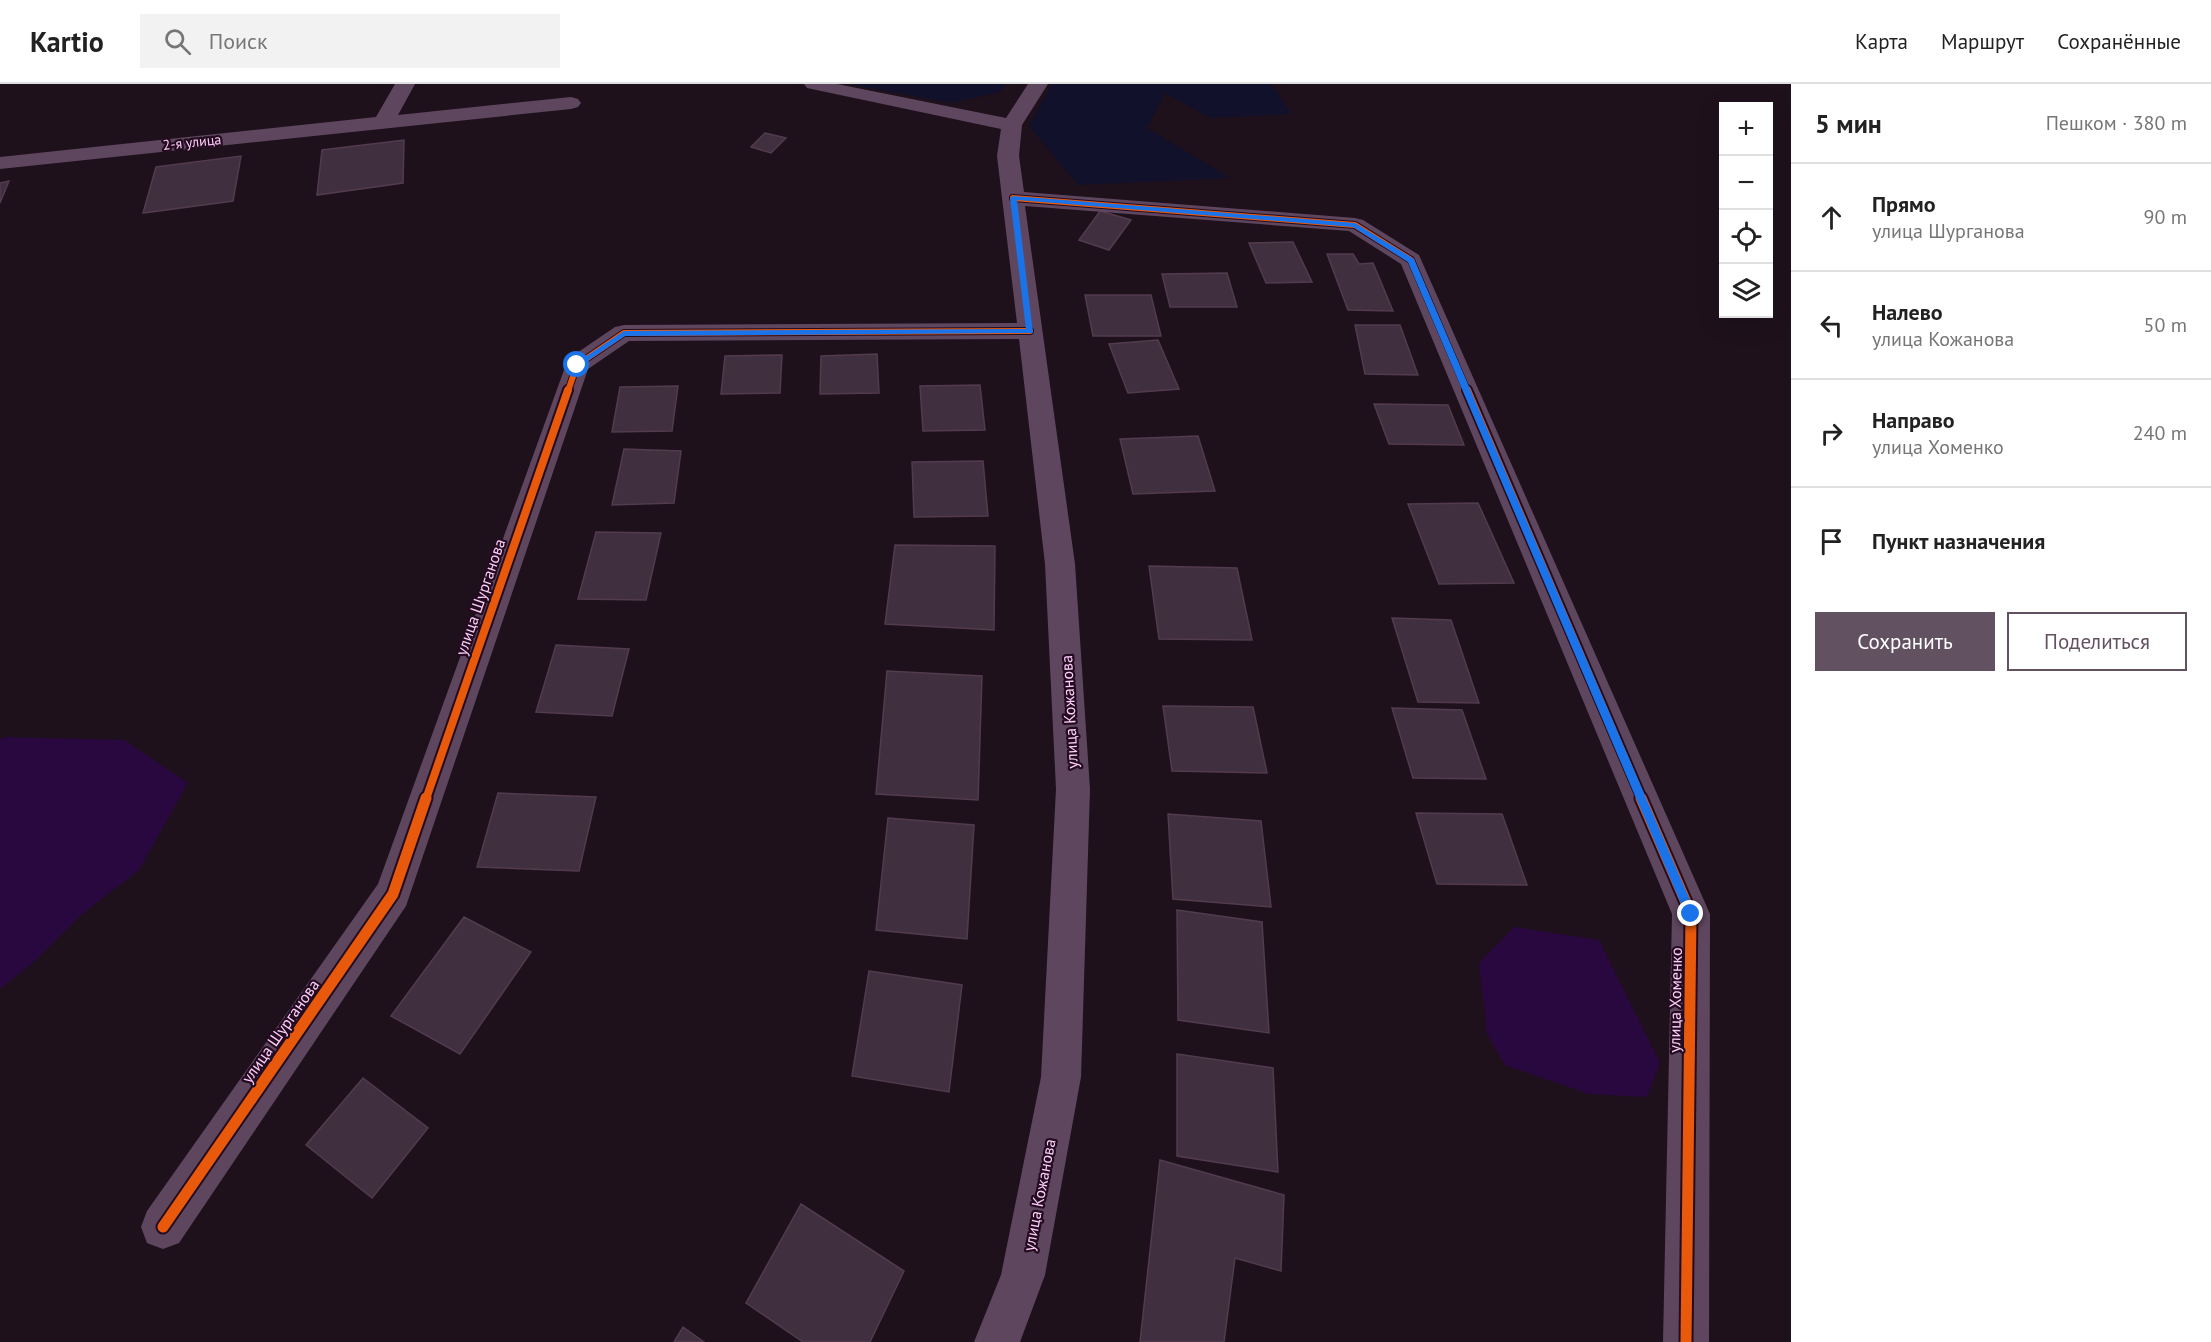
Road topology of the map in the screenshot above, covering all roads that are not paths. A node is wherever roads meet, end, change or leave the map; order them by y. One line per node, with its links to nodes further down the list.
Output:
1 (405, 84): 5 (street)
2 (814, 84): 6 (street)
3 (1038, 84): 6 (street, улица Кожанова)
4 (571, 103): 5 (street, 2-я улица)
5 (384, 122): 7 (street, 2-я улица)
6 (1012, 125): 8 (street, улица Кожанова)
7 (0, 163)
8 (1013, 198): 9 (street, улица Кожанова); 12 (street, улица Хоменко)
9 (1030, 331): 10 (street, улица Шурганова); 11 (street, улица Кожанова)
10 (162, 1227)
11 (997, 1342)
12 (1686, 1342)

